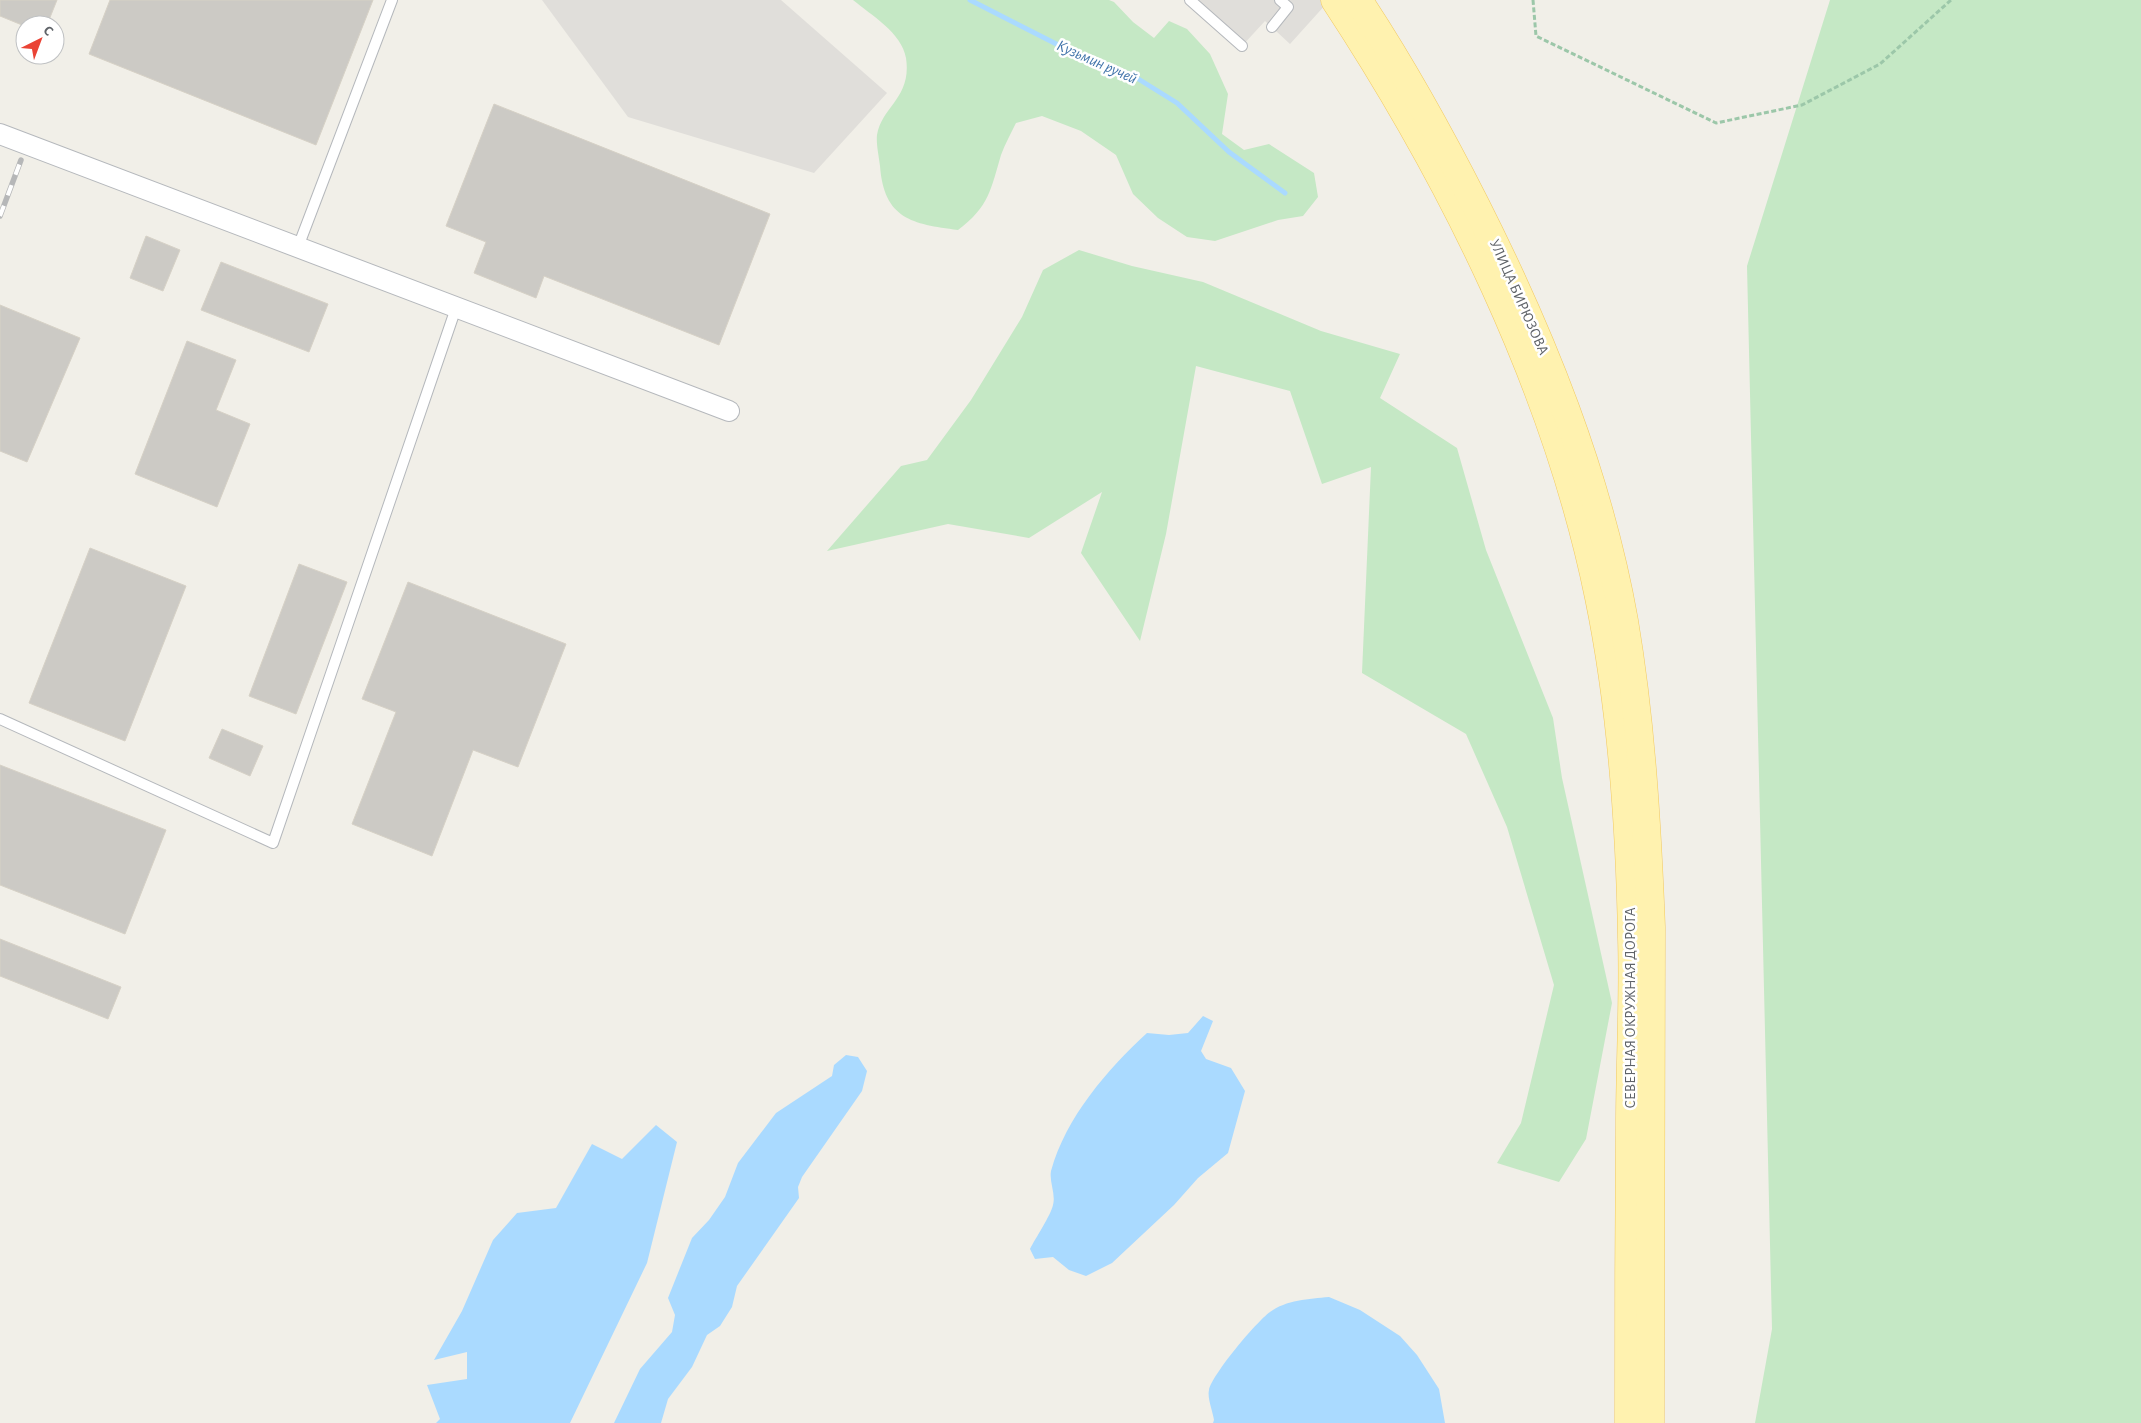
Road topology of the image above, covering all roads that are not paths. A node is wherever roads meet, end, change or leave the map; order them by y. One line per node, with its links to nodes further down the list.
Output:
1 (392, 0): 9 (lane)
2 (1190, 0): 7 (lane)
3 (1280, 0): 6 (lane)
4 (1335, 0): 12 (main road, УЛИЦА БИРЮЗОВА)
5 (1358, 0): 13 (main road, УЛИЦА БИРЮЗОВА)
6 (1272, 27)
7 (1242, 46)
8 (0, 134): 9 (street)
9 (298, 247): 10 (street)
10 (456, 308): 11 (street); 14 (lane)
11 (729, 411)
12 (1598, 595): 15 (main road, СЕВЕРНАЯ ОКРУЖНАЯ ДОРОГА)
13 (1623, 618): 16 (main road, СЕВЕРНАЯ ОКРУЖНАЯ ДОРОГА)
14 (0, 719)
15 (1629, 1423)
16 (1650, 1423)

